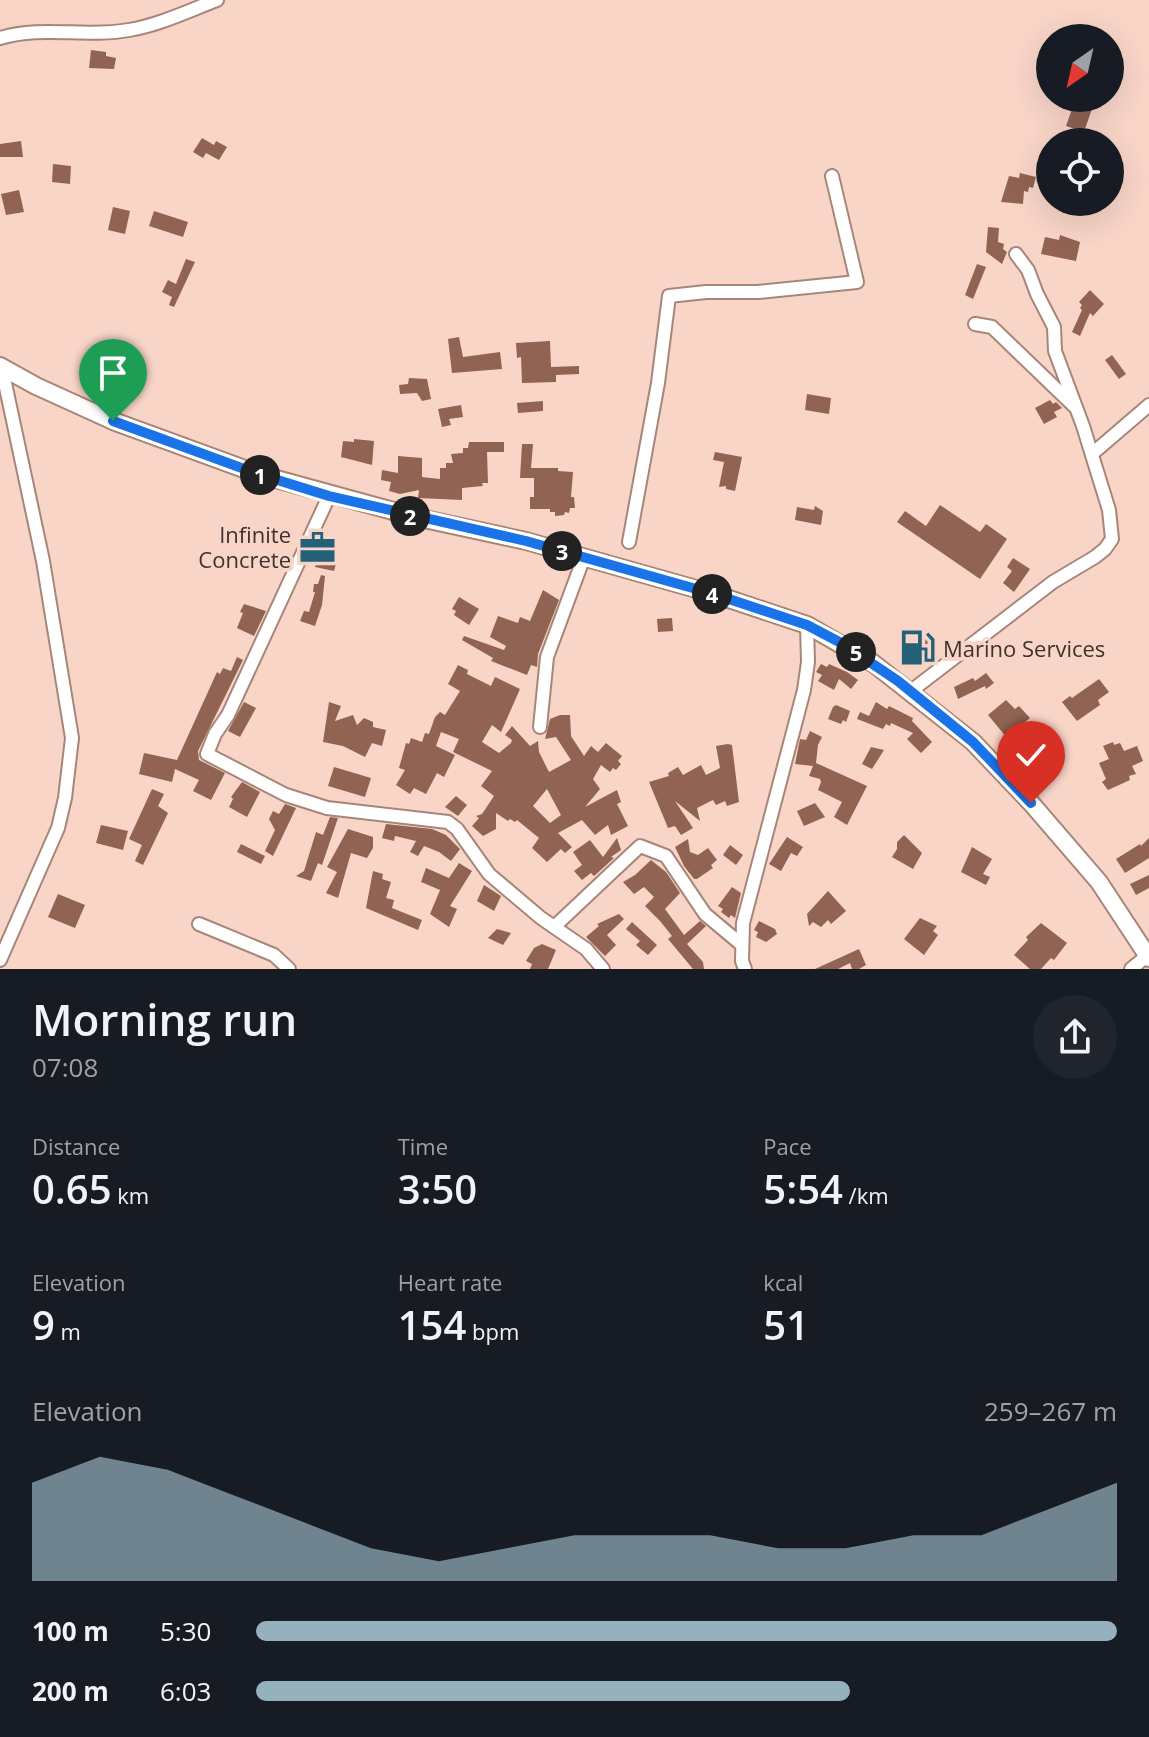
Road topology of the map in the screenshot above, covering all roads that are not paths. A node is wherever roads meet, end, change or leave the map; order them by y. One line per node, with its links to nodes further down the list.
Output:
1 (217, 0): 2 (street)
2 (0, 38)
3 (832, 176): 11 (street)
4 (1016, 254): 8 (street)
5 (975, 324): 8 (street)
6 (1, 367): 10 (street); 20 (street)
7 (1149, 405): 9 (street)
8 (1077, 408): 9 (street)
9 (1092, 454): 14 (street)
10 (329, 496): 12 (street); 17 (street)
11 (629, 542)
12 (584, 557): 13 (street); 15 (street)
13 (807, 625): 14 (street); 18 (street)
14 (911, 691): 19 (street)
15 (540, 727)
16 (199, 924): 22 (street)
17 (554, 927): 18 (street); 23 (street)
18 (742, 945): 21 (street)
19 (1148, 957): 24 (street)
20 (0, 960)
21 (739, 966)
22 (289, 969)
23 (603, 969)
24 (1131, 969)

